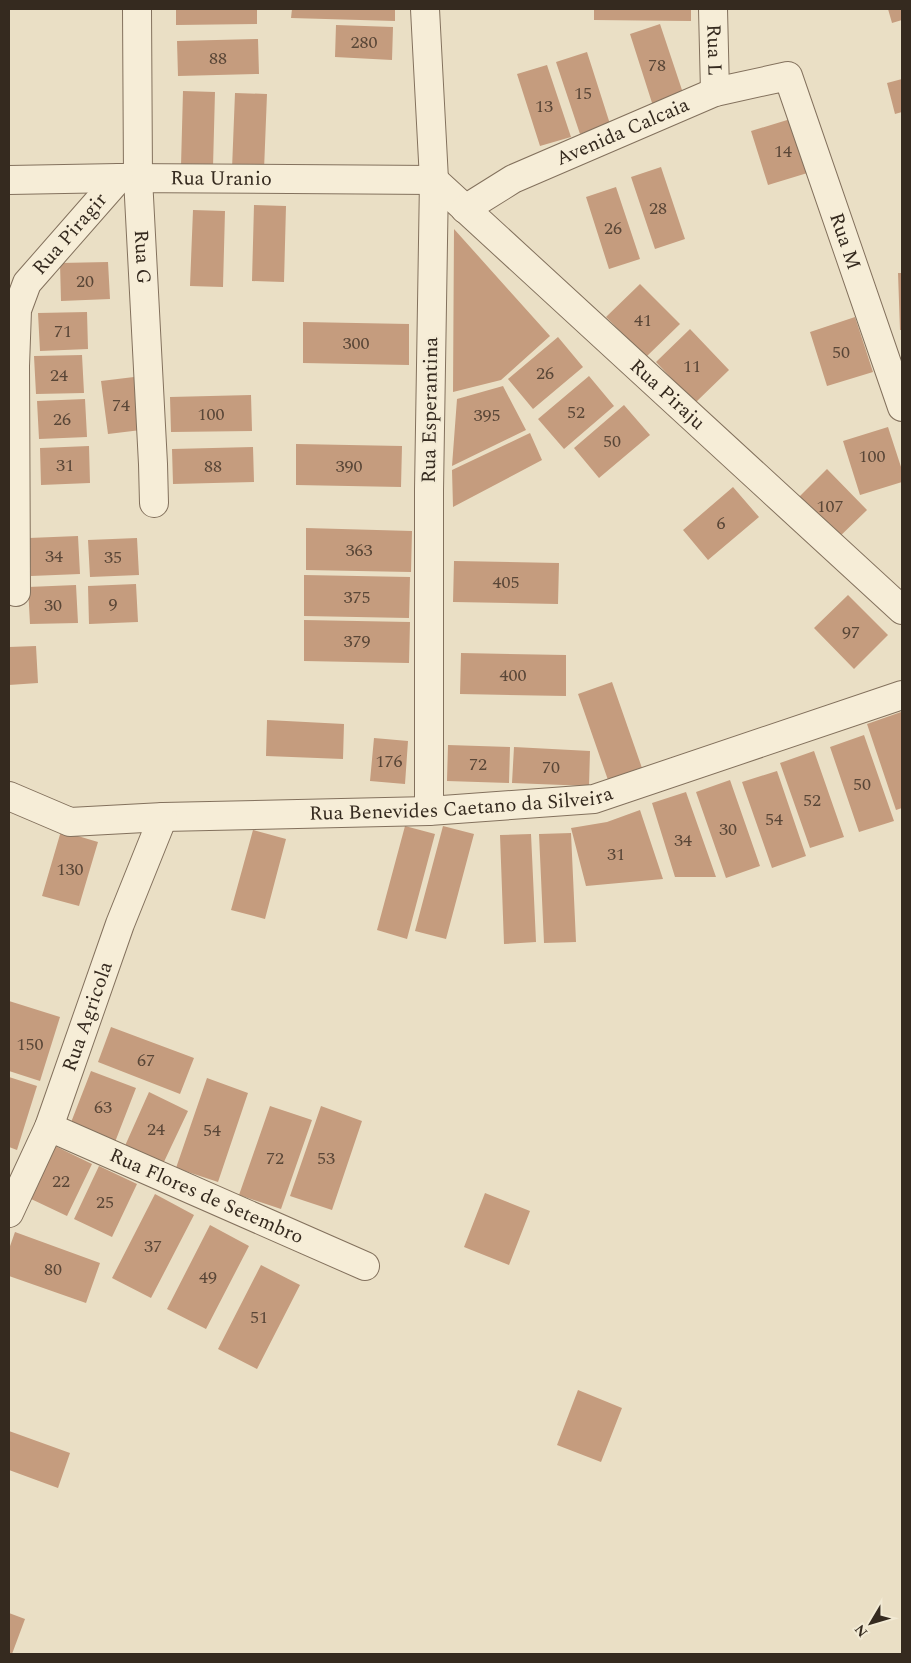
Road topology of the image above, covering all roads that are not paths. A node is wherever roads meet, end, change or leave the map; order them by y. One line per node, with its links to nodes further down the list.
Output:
1 (137, 9): 6 (street, Rua G)
2 (425, 9): 8 (street, Rua Esperantina)
3 (713, 9): 5 (street, Rua L)
4 (788, 76): 5 (street, Avenida Calcaia); 10 (street, Rua M)
5 (715, 92): 9 (street, Avenida Calcaia)
6 (128, 178): 7 (street, Rua Uranio); 8 (street, Rua Uranio); 11 (street, Rua G); 12 (street, Rua Piragir)
7 (9, 180)
8 (434, 180): 9 (street, Rua Piraju); 16 (street, Rua Esperantina)
9 (465, 209): 13 (street, Rua Piraju)
10 (902, 407)
11 (154, 503)
12 (16, 592)
13 (902, 610)
14 (902, 695): 16 (street, Rua Benevides Caetano da Silveira)
15 (9, 796): 17 (street, Rua Benevides Caetano da Silveira)
16 (429, 811): 17 (street, Rua Benevides Caetano da Silveira)
17 (163, 817): 18 (street, Rua Agricola)
18 (49, 1127): 19 (street, Rua Agricola); 20 (street, Rua Flores de Setembro)
19 (9, 1213)
20 (364, 1266)

